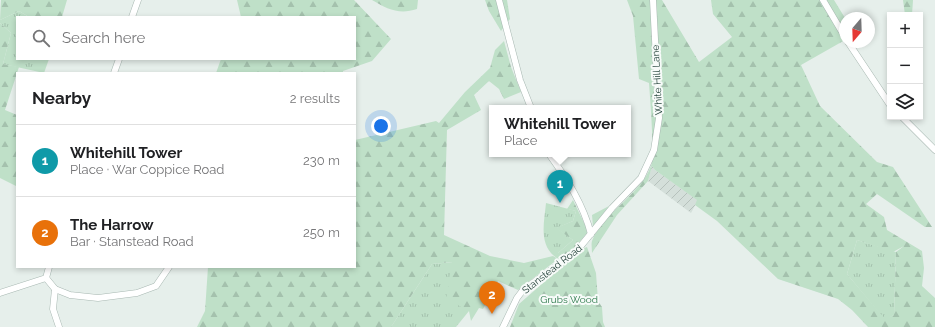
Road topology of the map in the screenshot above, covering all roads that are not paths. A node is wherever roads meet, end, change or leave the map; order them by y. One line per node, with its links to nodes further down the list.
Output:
1 (138, 0): 5 (street)
2 (499, 0): 11 (street)
3 (653, 0): 15 (street, White Hill Lane)
4 (823, 0): 6 (street)
5 (132, 16)
6 (839, 27)
7 (852, 48): 10 (street)
8 (119, 60): 9 (street)
9 (114, 72)
10 (887, 100)
11 (530, 105)
12 (905, 120): 13 (street)
13 (935, 150)
14 (551, 157): 15 (street)
15 (591, 234): 22 (street, Stanstead Road)
16 (49, 268): 18 (street)
17 (168, 268): 19 (street)
18 (46, 278): 19 (street); 20 (street)
19 (55, 289): 21 (street)
20 (0, 293)
21 (59, 327)
22 (504, 327)

